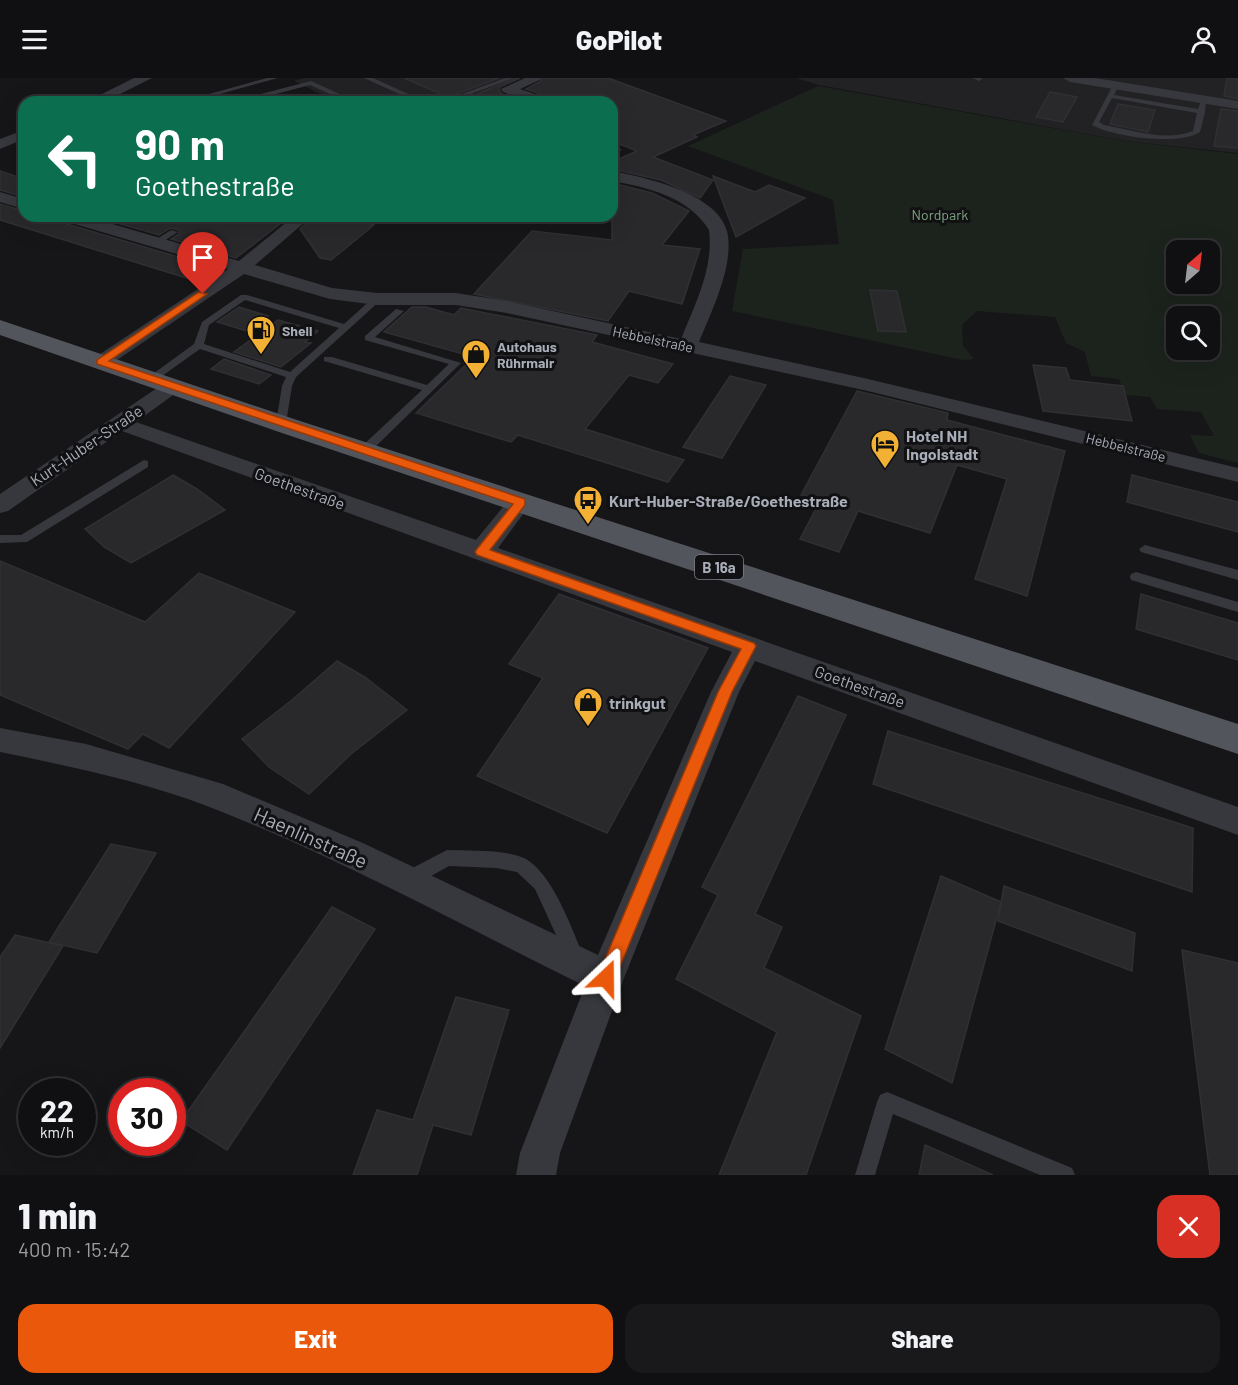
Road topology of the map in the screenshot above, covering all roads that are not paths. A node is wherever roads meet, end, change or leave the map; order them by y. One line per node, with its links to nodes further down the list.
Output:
1 (145, 78): 11 (street)
2 (275, 78): 12 (lane)
3 (367, 78): 15 (lane)
4 (510, 78): 16 (lane)
5 (537, 78): 10 (street)
6 (1070, 78): 9 (street)
7 (1156, 78): 8 (street)
8 (1144, 90): 9 (street); 20 (street)
9 (1113, 91): 20 (lane); 20 (lane)
10 (518, 93): 17 (street); 18 (street)
11 (106, 96)
12 (206, 96)
13 (261, 96): 14 (lane)
14 (340, 96)
15 (409, 96)
16 (460, 96)
17 (510, 96)
18 (527, 96)
19 (1238, 105): 20 (street)
20 (1203, 106)
21 (18, 137): 22 (street)
22 (0, 145)
23 (618, 177): 36 (street)
24 (0, 196): 25 (street)
25 (18, 202)
26 (91, 222): 29 (street, Hebbelstraße)
27 (297, 222): 30 (street)
28 (174, 232): 29 (lane)
29 (156, 242): 30 (street, Hebbelstraße)
30 (242, 267): 31 (street, Hebbelstraße); 38 (street)
31 (377, 299): 34 (lane); 36 (street, Hebbelstraße)
32 (399, 311): 41 (lane)
33 (0, 327): 38 (main road, B 16a)
34 (344, 327): 35 (lane); 39 (lane)
35 (199, 345): 39 (lane); 40 (lane)
36 (687, 346): 46 (street, Hebbelstraße)
37 (328, 359): 41 (lane)
38 (101, 362): 40 (main road, B 16a)
39 (292, 376): 43 (lane)
40 (162, 383): 42 (street, Kurt-Huber-Straße); 43 (main road, B 16a)
41 (429, 389): 44 (lane)
42 (119, 423): 48 (street, Kurt-Huber-Straße); 51 (street, Goethestraße)
43 (281, 423): 44 (main road, B 16a)
44 (364, 451): 47 (main road, B 16a)
45 (144, 464): 49 (lane)
46 (1238, 475)
47 (520, 502): 51 (street); 56 (main road, B 16a)
48 (0, 505)
49 (0, 539)
50 (1145, 549): 52 (lane)
51 (481, 552): 55 (street, Goethestraße)
52 (1238, 575)
53 (1136, 577): 54 (lane)
54 (1238, 607)
55 (749, 646): 58 (street, Goethestraße); 60 (street)
56 (1238, 739)
57 (0, 740): 59 (street, Haenlinstraße)
58 (1238, 820)
59 (405, 881): 60 (street, Haenlinstraße); 60 (lane)
60 (592, 971): 61 (street)
61 (536, 1175)
62 (865, 1175): 63 (lane)
63 (1065, 1175)

